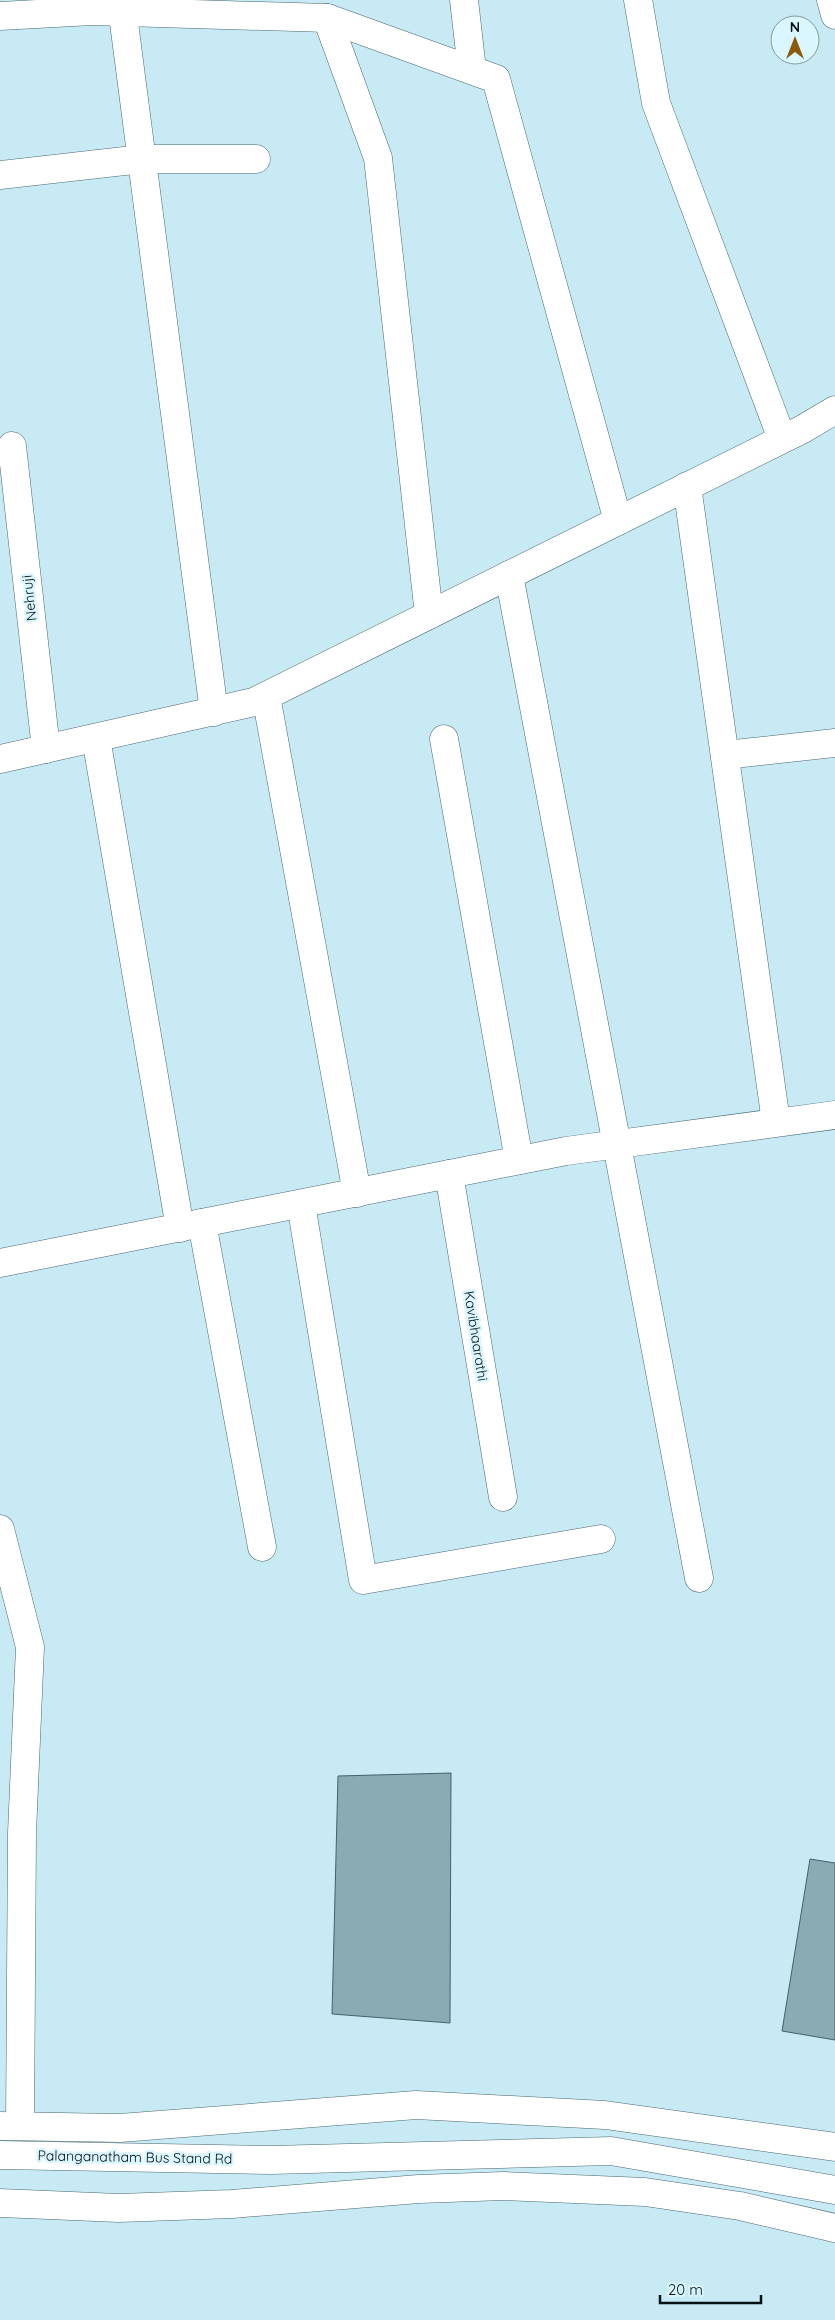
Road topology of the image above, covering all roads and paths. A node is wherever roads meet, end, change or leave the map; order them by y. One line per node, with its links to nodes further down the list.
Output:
1 (464, 0): 9 (street)
2 (638, 0): 14 (street)
3 (831, 0): 6 (street)
4 (122, 6): 5 (street); 7 (street); 10 (street)
5 (284, 8): 8 (street)
6 (835, 15)
7 (0, 16)
8 (327, 18): 9 (street); 19 (street)
9 (472, 70): 17 (street)
10 (142, 159): 11 (street); 12 (street); 20 (street)
11 (256, 159)
12 (0, 175)
13 (835, 410): 14 (street)
14 (782, 439): 16 (street)
15 (12, 446): 26 (street, Nehruji)
16 (687, 486): 17 (street); 27 (street)
17 (618, 521): 18 (street)
18 (509, 575): 19 (street); 31 (street)
19 (429, 615): 21 (street)
20 (208, 666): 21 (street); 22 (street)
21 (260, 699): 22 (street); 34 (street)
22 (214, 712): 23 (street)
23 (96, 738): 26 (street); 36 (street)
24 (444, 740): 32 (street)
25 (835, 743): 27 (street)
26 (46, 749): 28 (street)
27 (725, 755): 30 (street)
28 (0, 759)
29 (835, 1116): 30 (street)
30 (776, 1122): 31 (street)
31 (617, 1144): 32 (street); 42 (street)
32 (518, 1160): 33 (street)
33 (449, 1174): 34 (street); 38 (street, Kavibhaarathi)
34 (357, 1192): 35 (street)
35 (300, 1204): 36 (street); 40 (street)
36 (191, 1225): 37 (street); 41 (street)
37 (0, 1263)
38 (502, 1497)
39 (0, 1529): 43 (street)
40 (601, 1539)
41 (262, 1547)
42 (699, 1578)
43 (10, 2126): 44 (street)
44 (835, 2147)
45 (0, 2154): 46 (street, Palanganatham Bus Stand Rd)
46 (835, 2190)
47 (0, 2203): 48 (street)
48 (835, 2228)

